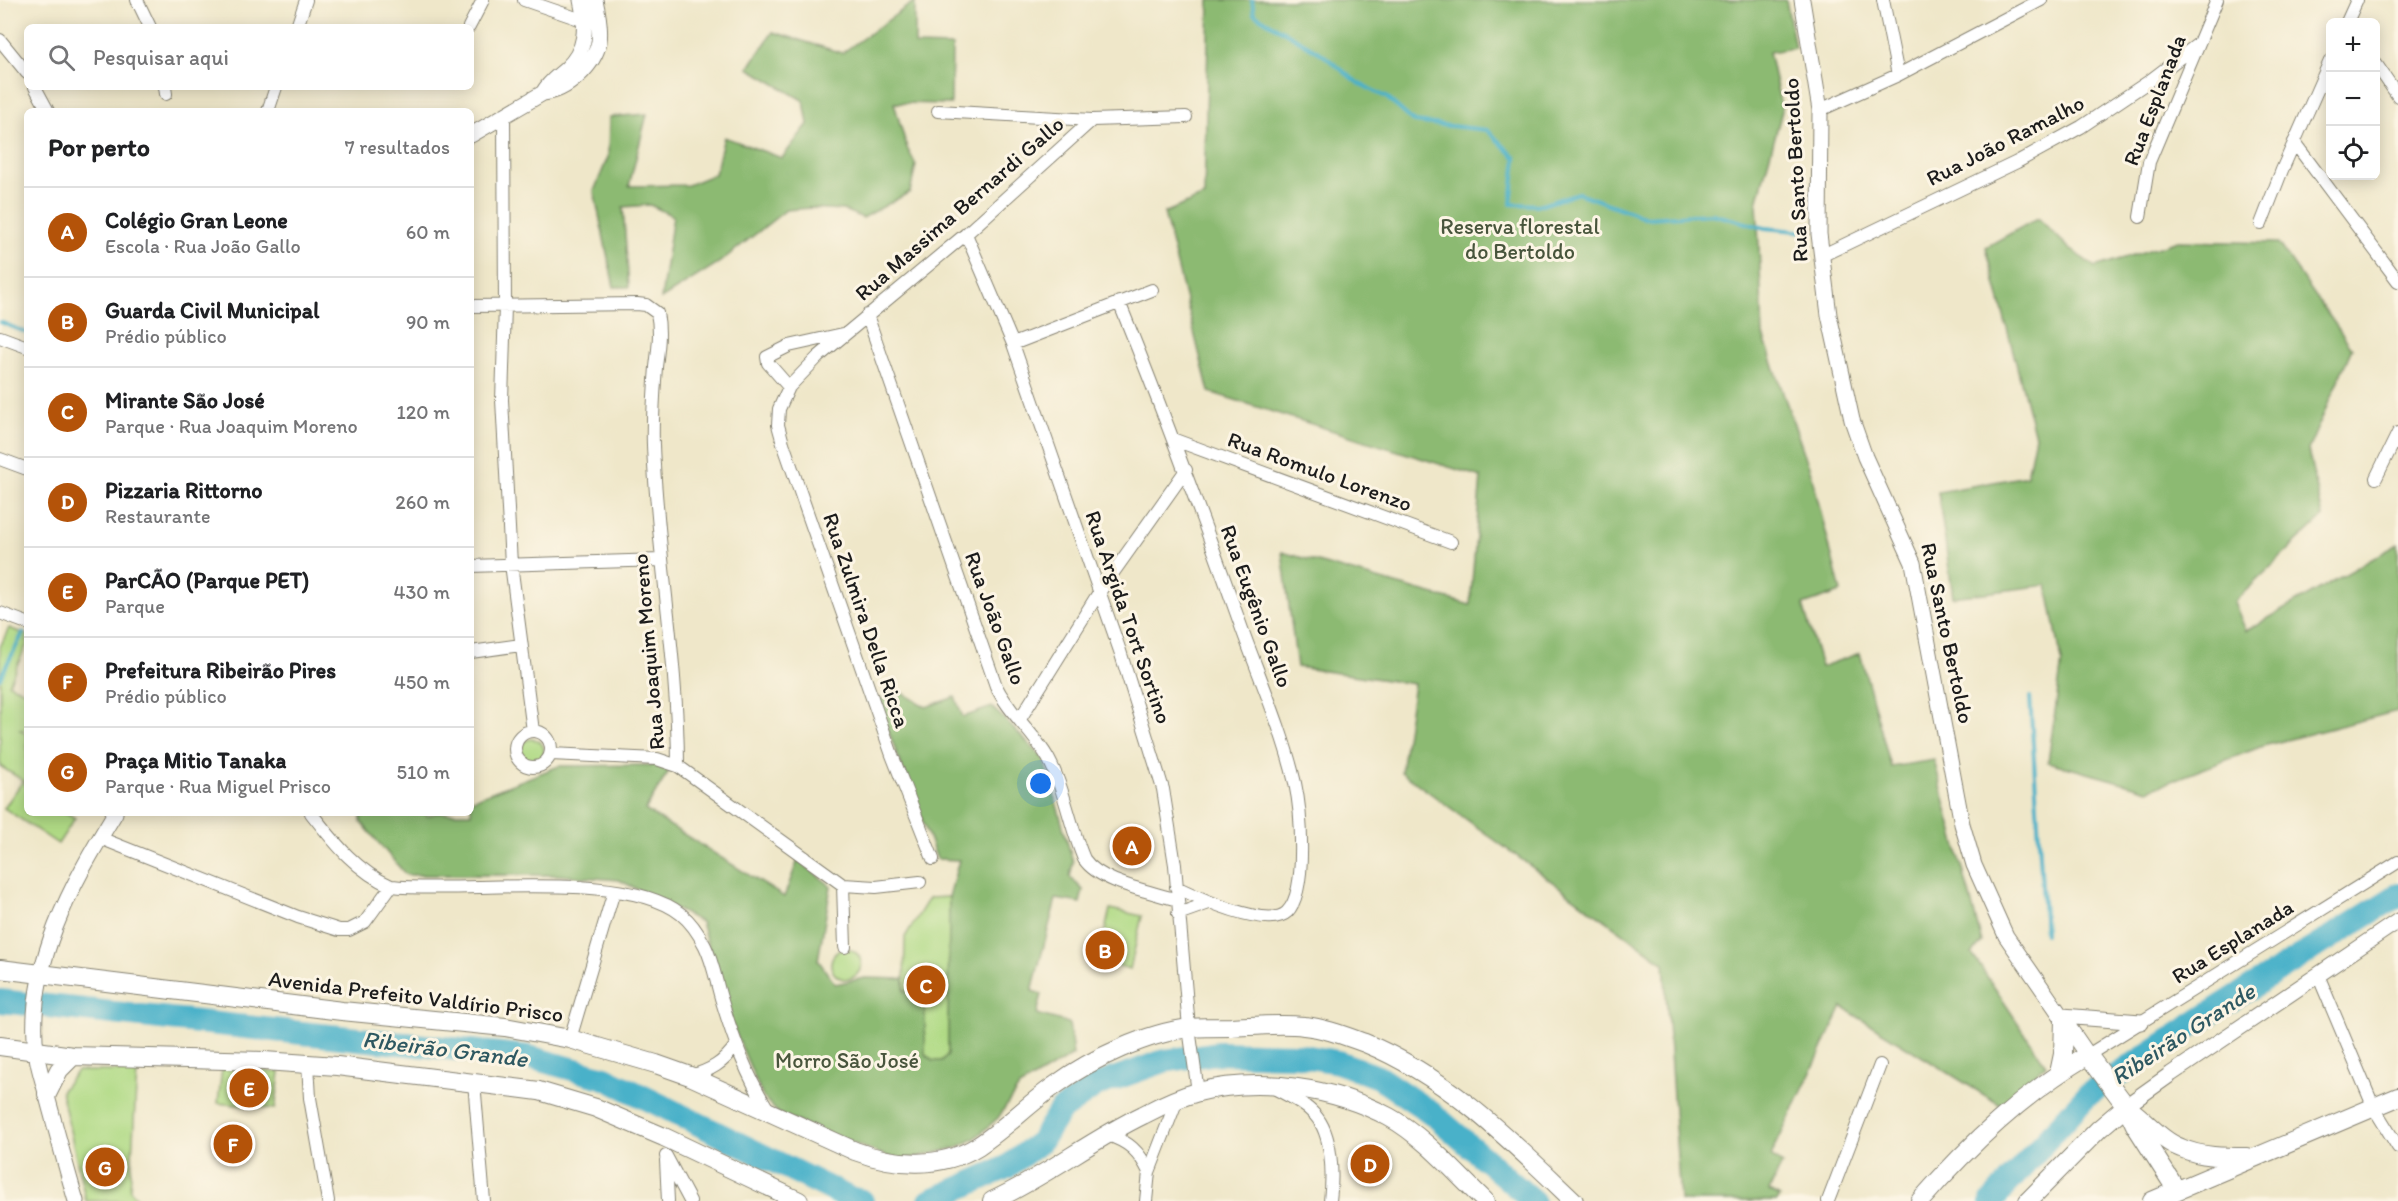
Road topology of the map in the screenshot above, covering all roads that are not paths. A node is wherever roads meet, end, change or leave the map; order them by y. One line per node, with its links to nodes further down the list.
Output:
1 (137, 0): 14 (street)
2 (306, 0): 15 (street)
3 (483, 0): 16 (street)
4 (524, 0): 13 (street)
5 (581, 0): 13 (street)
6 (595, 0): 26 (street)
7 (1802, 0): 30 (street, Rua Santo Bertoldo)
8 (1883, 0): 22 (street)
9 (2041, 0): 22 (street)
10 (2217, 0): 18 (street, Rua Esplanada)
11 (2357, 0): 12 (street)
12 (2350, 18)
13 (585, 21): 26 (street)
14 (149, 24)
15 (298, 24)
16 (471, 24)
17 (0, 40): 20 (street)
18 (2198, 44): 37 (street, Rua Esplanada); 40 (street, Rua João Ramalho)
19 (2380, 67): 23 (street)
20 (24, 69)
21 (2326, 72): 36 (street)
22 (1898, 75): 30 (street)
23 (2393, 78): 27 (street)
24 (37, 90): 28 (street)
25 (275, 90): 29 (street)
26 (543, 93): 32 (street)
27 (2398, 96)
28 (46, 108)
29 (269, 108)
30 (1820, 110): 40 (street, Rua Santo Bertoldo)
31 (938, 111): 34 (street)
32 (504, 115): 35 (street); 45 (street)
33 (1186, 117): 34 (street, Rua Massima Bernardi Gallo)
34 (1092, 120): 39 (street, Rua Massima Bernardi Gallo)
35 (474, 133)
36 (2294, 142): 38 (street); 41 (street)
37 (2140, 217)
38 (2261, 224)
39 (966, 234): 46 (street, Rua Massima Bernardi Gallo); 49 (street, Rua Argida Tort Sortino)
40 (1821, 256): 89 (street, Rua Santo Bertoldo)
41 (2398, 281)
42 (1152, 290): 43 (street)
43 (1119, 302): 49 (street); 53 (street, Rua Eugênio Gallo)
44 (474, 306): 45 (street)
45 (505, 306): 59 (street, Rua Joaquim Moreno); 60 (street)
46 (867, 315): 47 (street, Rua Massima Bernardi Gallo); 67 (street, Rua João Gallo)
47 (844, 334): 51 (street, Rua Massima Bernardi Gallo); 51 (street)
48 (0, 337): 50 (street)
49 (1013, 345): 62 (street, Rua Argida Tort Sortino)
50 (24, 346)
51 (787, 389): 74 (street, Rua Zulmira Della Ricca)
52 (2398, 434): 57 (street)
53 (1175, 440): 56 (street, Rua Eugênio Gallo); 58 (street, Rua Romulo Lorenzo)
54 (0, 459): 55 (street)
55 (24, 468)
56 (1186, 470): 62 (street); 82 (street, Rua Eugênio Gallo)
57 (2376, 478)
58 (1451, 542)
59 (661, 560): 60 (street); 70 (street, Rua Joaquim Moreno)
60 (511, 564): 61 (street); 65 (street)
61 (474, 566)
62 (1098, 594): 67 (street); 79 (street, Rua Argida Tort Sortino)
63 (0, 613): 64 (street)
64 (24, 622)
65 (521, 645): 66 (street); 68 (street)
66 (474, 652)
67 (1020, 719): 81 (street, Rua João Gallo)
68 (533, 731): 69 (street); 69 (street)
69 (551, 754): 70 (street)
70 (678, 766): 77 (street, Rua Joaquim Moreno)
71 (113, 816): 73 (street)
72 (314, 816): 78 (street)
73 (100, 838): 78 (street); 87 (street)
74 (933, 859)
75 (2398, 862): 90 (street, Rua Esplanada)
76 (920, 882): 77 (street)
77 (843, 885): 85 (street)
78 (390, 886): 80 (street)
79 (1176, 887): 81 (street, Rua Argida Tort Sortino); 82 (street)
80 (614, 891): 92 (street); 94 (street)
81 (1177, 900): 83 (street, Rua Argida Tort Sortino)
82 (1209, 903): 83 (street)
83 (1178, 915): 91 (street, Rua Argida Tort Sortino)
84 (2398, 921): 88 (street)
85 (845, 947)
86 (0, 969): 87 (main road, Avenida Prefeito Valdírio Prisco)
87 (41, 972): 92 (main road, Avenida Prefeito Valdírio Prisco); 95 (street)
88 (2318, 975): 108 (street); 109 (street)
89 (2063, 1018): 90 (street); 96 (street, Rua Santo Bertoldo); 100 (main road)
90 (2141, 1022): 96 (street, Rua Esplanada)
91 (1189, 1028): 103 (street, Rua Argida Tort Sortino); 110 (main road, Avenida Prefeito Valdírio Prisco); 126 (main road, Avenida Prefeito Valdírio Prisco)
92 (570, 1039): 101 (main road, Avenida Prefeito Valdírio Prisco)
93 (0, 1046): 95 (main road)
94 (736, 1046): 101 (street); 110 (street)
95 (36, 1051): 97 (main road); 105 (street)
96 (2088, 1055): 100 (main road); 108 (main road, Rua Santo Bertoldo)
97 (73, 1056): 98 (main road); 105 (main road)
98 (308, 1064): 102 (main road); 117 (street)
99 (1880, 1065): 127 (street)
100 (2059, 1073): 128 (main road)
101 (690, 1076): 110 (main road, Avenida Prefeito Valdírio Prisco)
102 (474, 1082): 118 (street); 121 (main road)
103 (1197, 1084): 104 (main road); 107 (main road)
104 (1269, 1086): 124 (street); 125 (main road)
105 (47, 1094): 116 (street)
106 (2398, 1097): 109 (main road)
107 (1177, 1100): 111 (main road); 114 (street)
108 (2121, 1100): 113 (main road); 115 (main road); 129 (main road)
109 (2374, 1108): 112 (street); 113 (main road)
110 (771, 1114)
111 (1108, 1135): 114 (street); 122 (main road)
112 (2398, 1147)
113 (2255, 1158): 115 (main road)
114 (1149, 1172): 123 (street)
115 (2180, 1195): 130 (main road)
116 (76, 1201)
117 (328, 1201)
118 (484, 1201)
119 (668, 1201): 120 (street)
120 (690, 1201)
121 (799, 1201)
122 (992, 1201)
123 (1146, 1201)
124 (1330, 1201)
125 (1485, 1201)
126 (1574, 1201)
127 (1828, 1201)
128 (1920, 1201)
129 (2028, 1201)
130 (2152, 1201)

